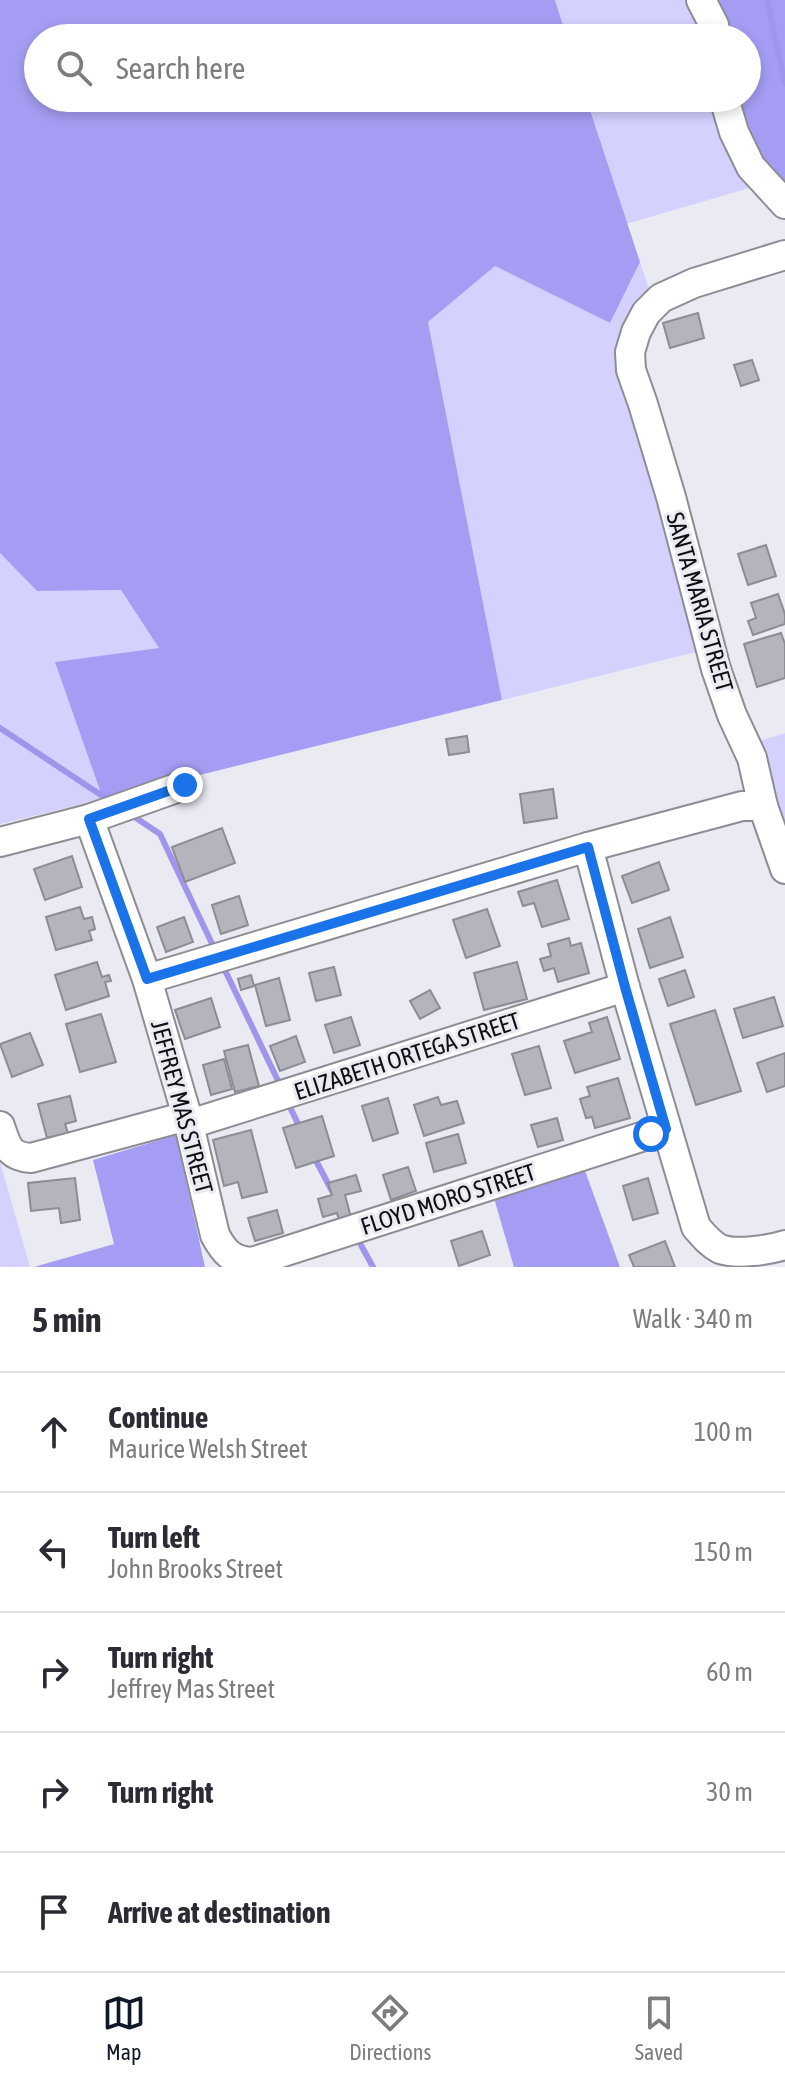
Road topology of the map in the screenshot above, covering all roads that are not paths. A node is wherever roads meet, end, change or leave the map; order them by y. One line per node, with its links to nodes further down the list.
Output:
1 (701, 0): 2 (street)
2 (713, 24)
3 (728, 112): 4 (street)
4 (785, 204)
5 (785, 255): 7 (street, SANTA MARIA STREET)
6 (185, 785): 8 (street)
7 (763, 806): 10 (street); 11 (street, SANTA MARIA STREET)
8 (89, 819): 9 (street); 12 (street, JEFFREY MAS STREET)
9 (0, 842)
10 (588, 847): 12 (street); 13 (street)
11 (785, 869)
12 (147, 979): 14 (street, JEFFREY MAS STREET)
13 (625, 987): 14 (street, ELIZABETH ORTEGA STREET); 16 (street)
14 (188, 1120): 15 (street, ELIZABETH ORTEGA STREET); 18 (street, JEFFREY MAS STREET)
15 (0, 1126)
16 (666, 1129): 17 (street); 18 (street, FLOYD MORO STREET)
17 (785, 1245)
18 (229, 1256)

